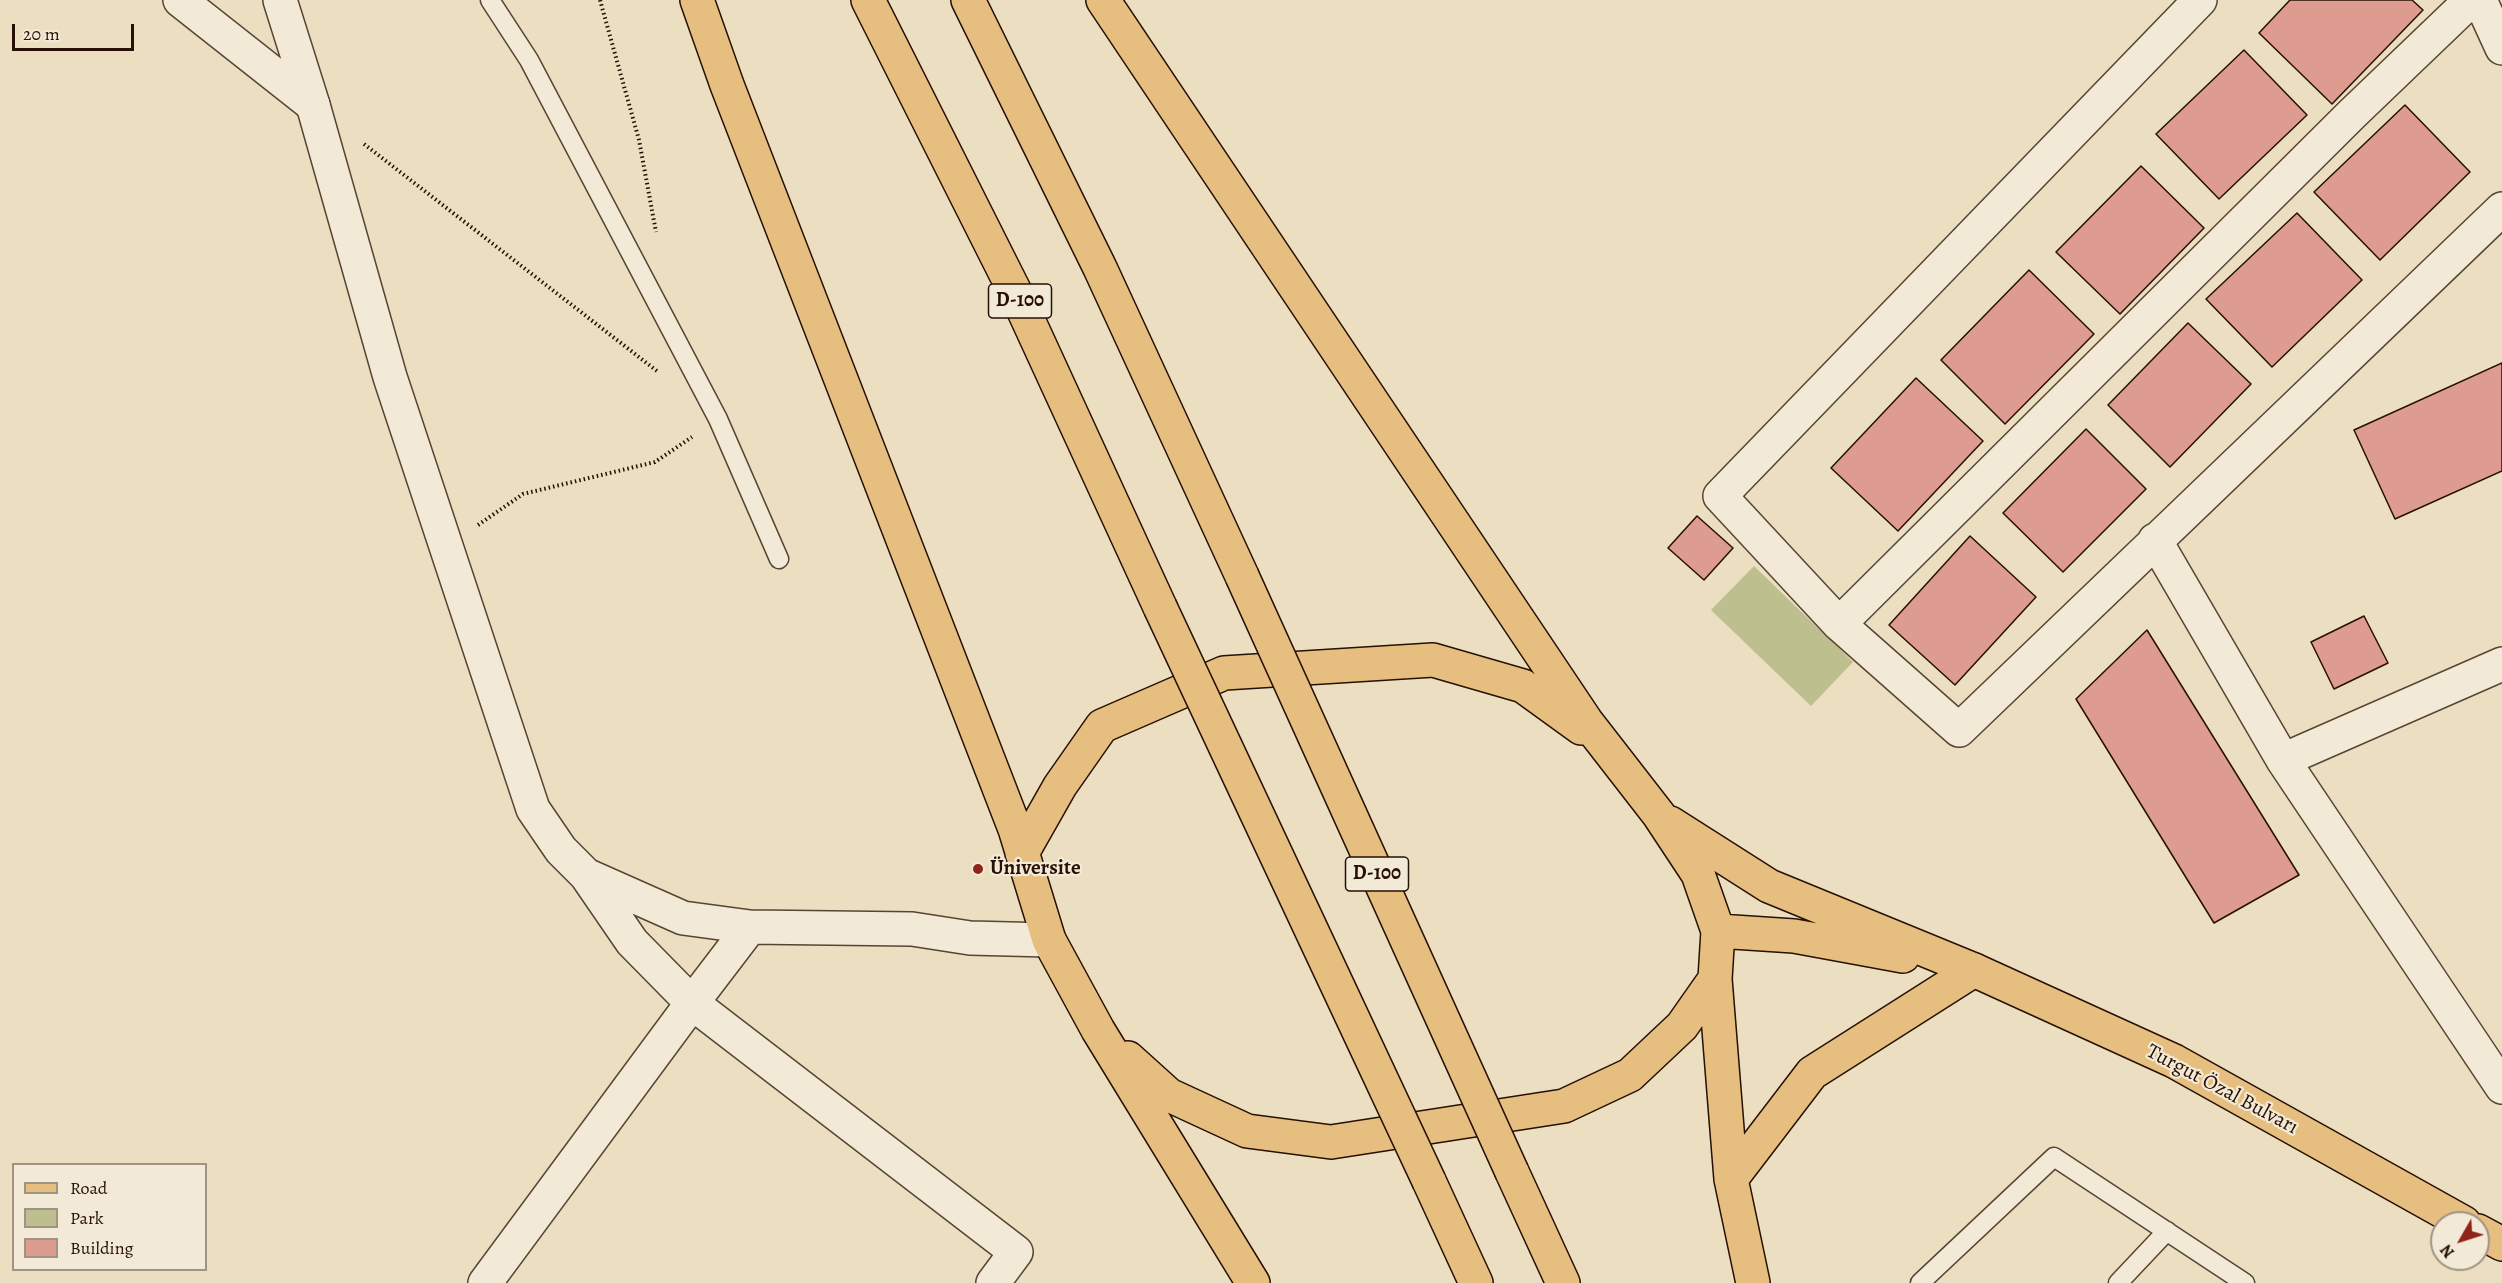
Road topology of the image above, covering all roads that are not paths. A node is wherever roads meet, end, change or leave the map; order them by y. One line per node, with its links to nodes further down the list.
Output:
1 (180, 0): 12 (street)
2 (280, 0): 12 (street)
3 (490, 0): 15 (lane)
4 (697, 0): 21 (main road)
5 (868, 0): 37 (main road, D-100, bridge)
6 (968, 0): 38 (main road, D-100, bridge)
7 (1103, 0): 18 (main road)
8 (2200, 0): 16 (street)
9 (2471, 0): 16 (street)
10 (2480, 0): 11 (street)
11 (2502, 48)
12 (313, 105): 22 (street)
13 (2502, 209): 14 (street)
14 (2155, 540): 16 (street); 19 (street)
15 (779, 559)
16 (1839, 624)
17 (2502, 664): 19 (street)
18 (1604, 745): 20 (main road); 21 (main road)
19 (2283, 760): 30 (street)
20 (1659, 815): 24 (main road); 26 (main road)
21 (1022, 853): 25 (main road)
22 (586, 874): 23 (street); 28 (street)
23 (750, 927): 25 (street); 28 (street)
24 (1718, 931): 26 (main road); 27 (main road)
25 (1049, 940): 29 (main road)
26 (1974, 970): 31 (main road); 32 (main road, Turgut Özal Bulvarı)
27 (1715, 979): 29 (main road); 31 (main road)
28 (692, 1003): 34 (street); 35 (street)
29 (1098, 1030): 36 (main road)
30 (2502, 1087)
31 (1731, 1179): 39 (main road)
32 (2443, 1211)
33 (2167, 1232): 40 (lane); 41 (lane); 42 (lane)
34 (485, 1283)
35 (993, 1283)
36 (1253, 1283)
37 (1476, 1283)
38 (1563, 1283)
39 (1753, 1283)
40 (1920, 1283)
41 (2118, 1283)
42 (2245, 1283)

